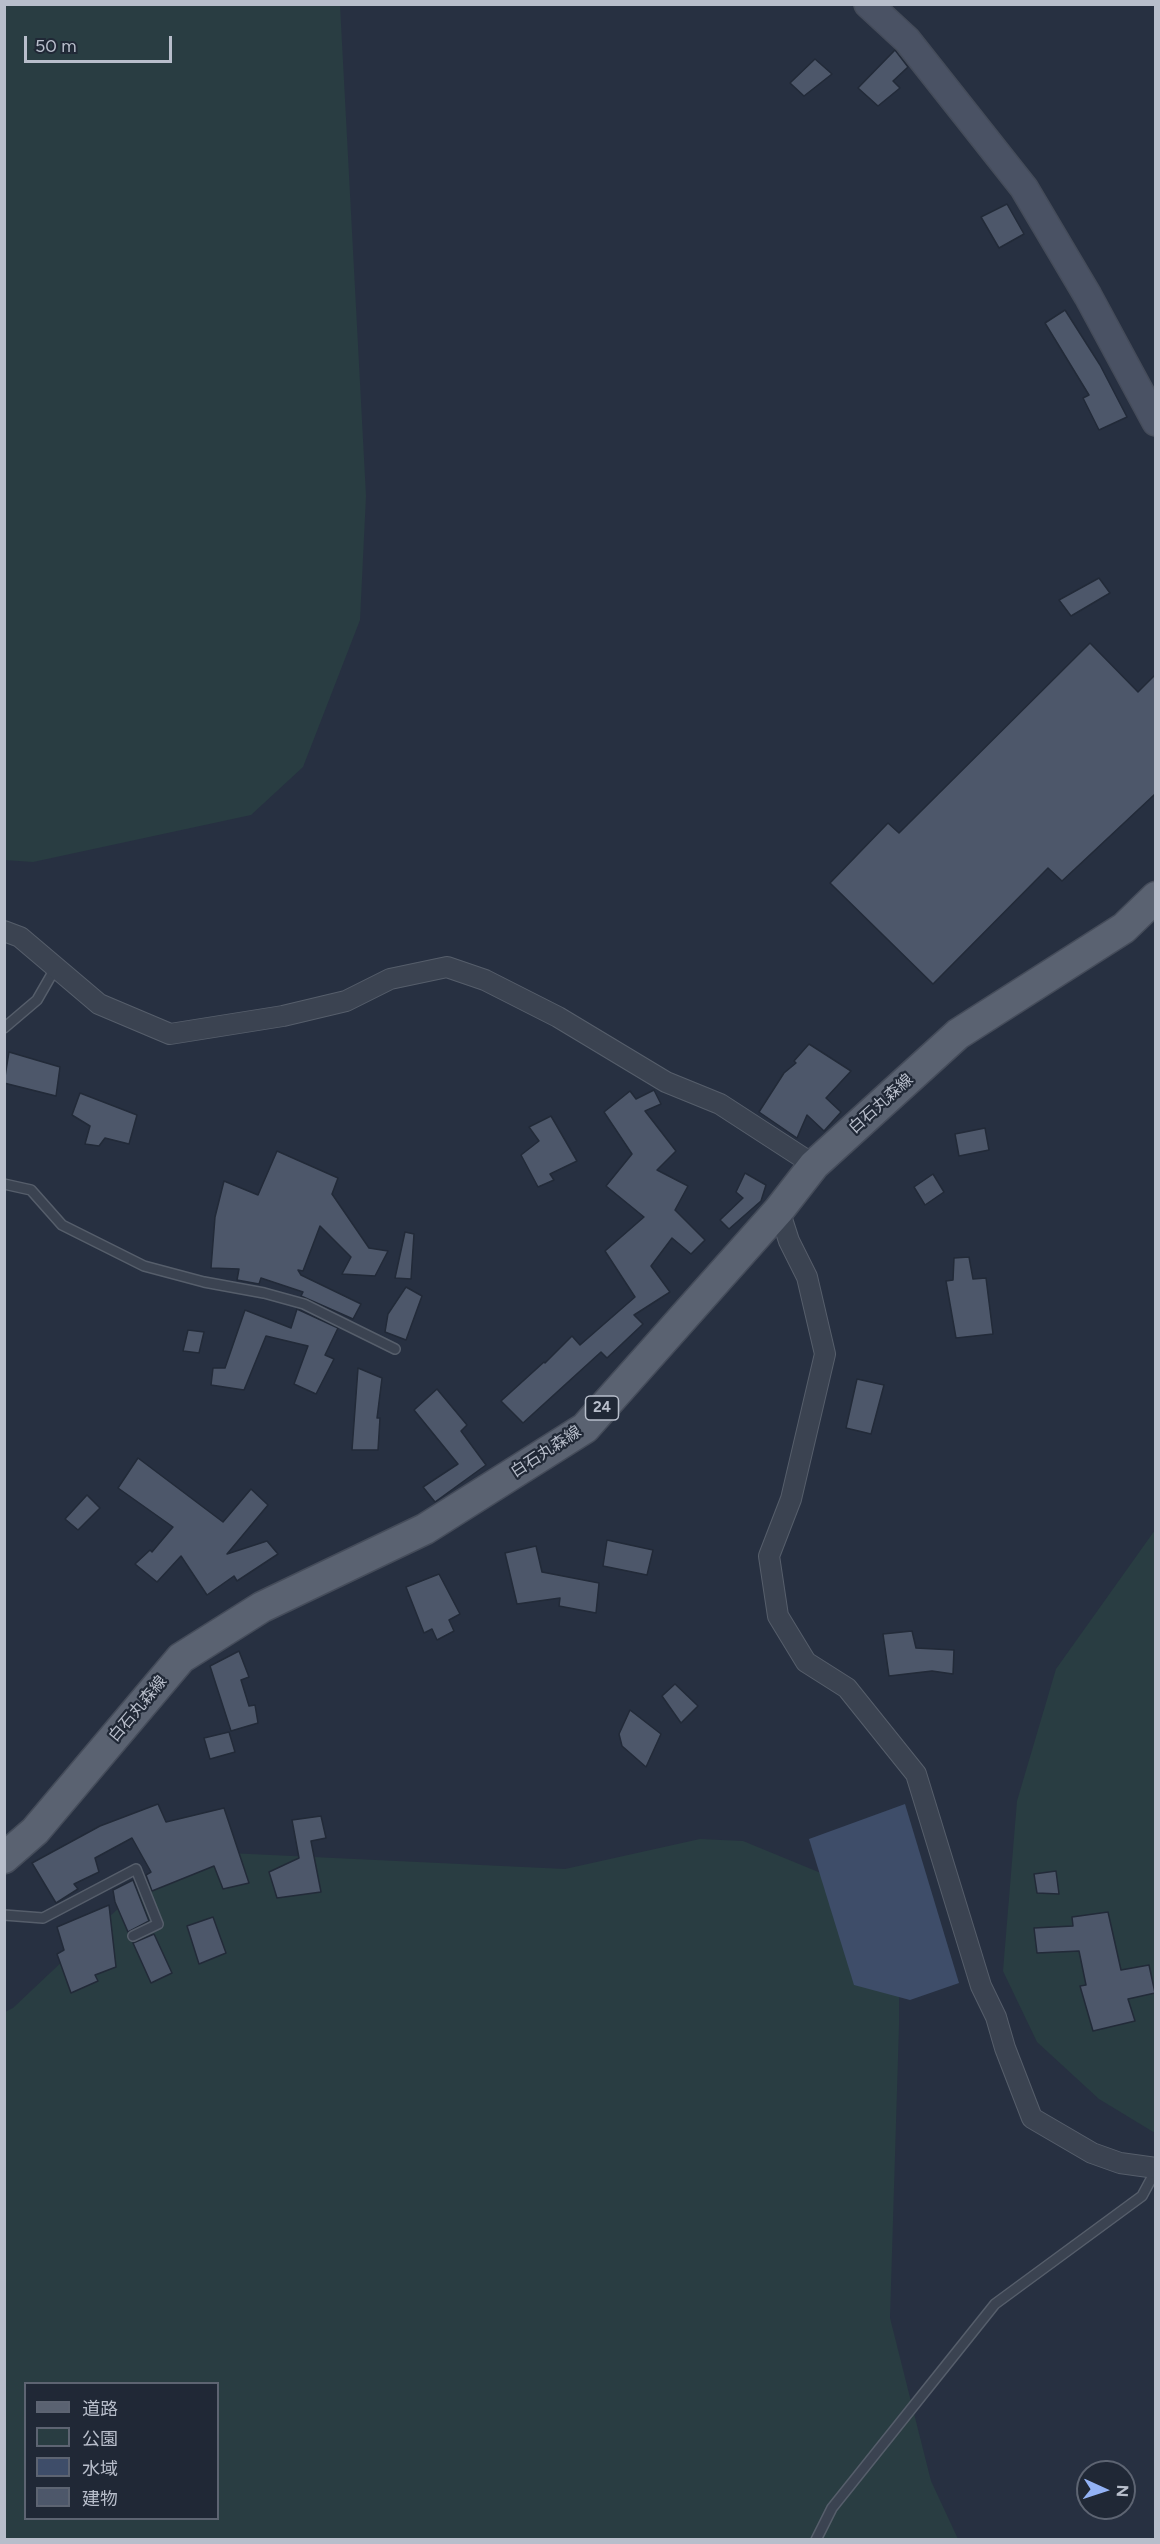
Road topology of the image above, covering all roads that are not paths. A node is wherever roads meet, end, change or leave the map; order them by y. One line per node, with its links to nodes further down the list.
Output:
1 (868, 4): 2 (street)
2 (1155, 422)
3 (1155, 897): 7 (main road, 白石丸森線 / 24)
4 (4, 931): 5 (street)
5 (56, 967): 6 (lane); 7 (street)
6 (4, 1028)
7 (814, 1165): 9 (main road, 白石丸森線 / 24)
8 (4, 1184): 10 (lane)
9 (779, 1210): 11 (main road, 白石丸森線 / 24); 14 (street)
10 (395, 1349)
11 (4, 1858)
12 (4, 1915): 13 (lane)
13 (133, 1936)
14 (1155, 2169): 15 (lane)
15 (816, 2540)

